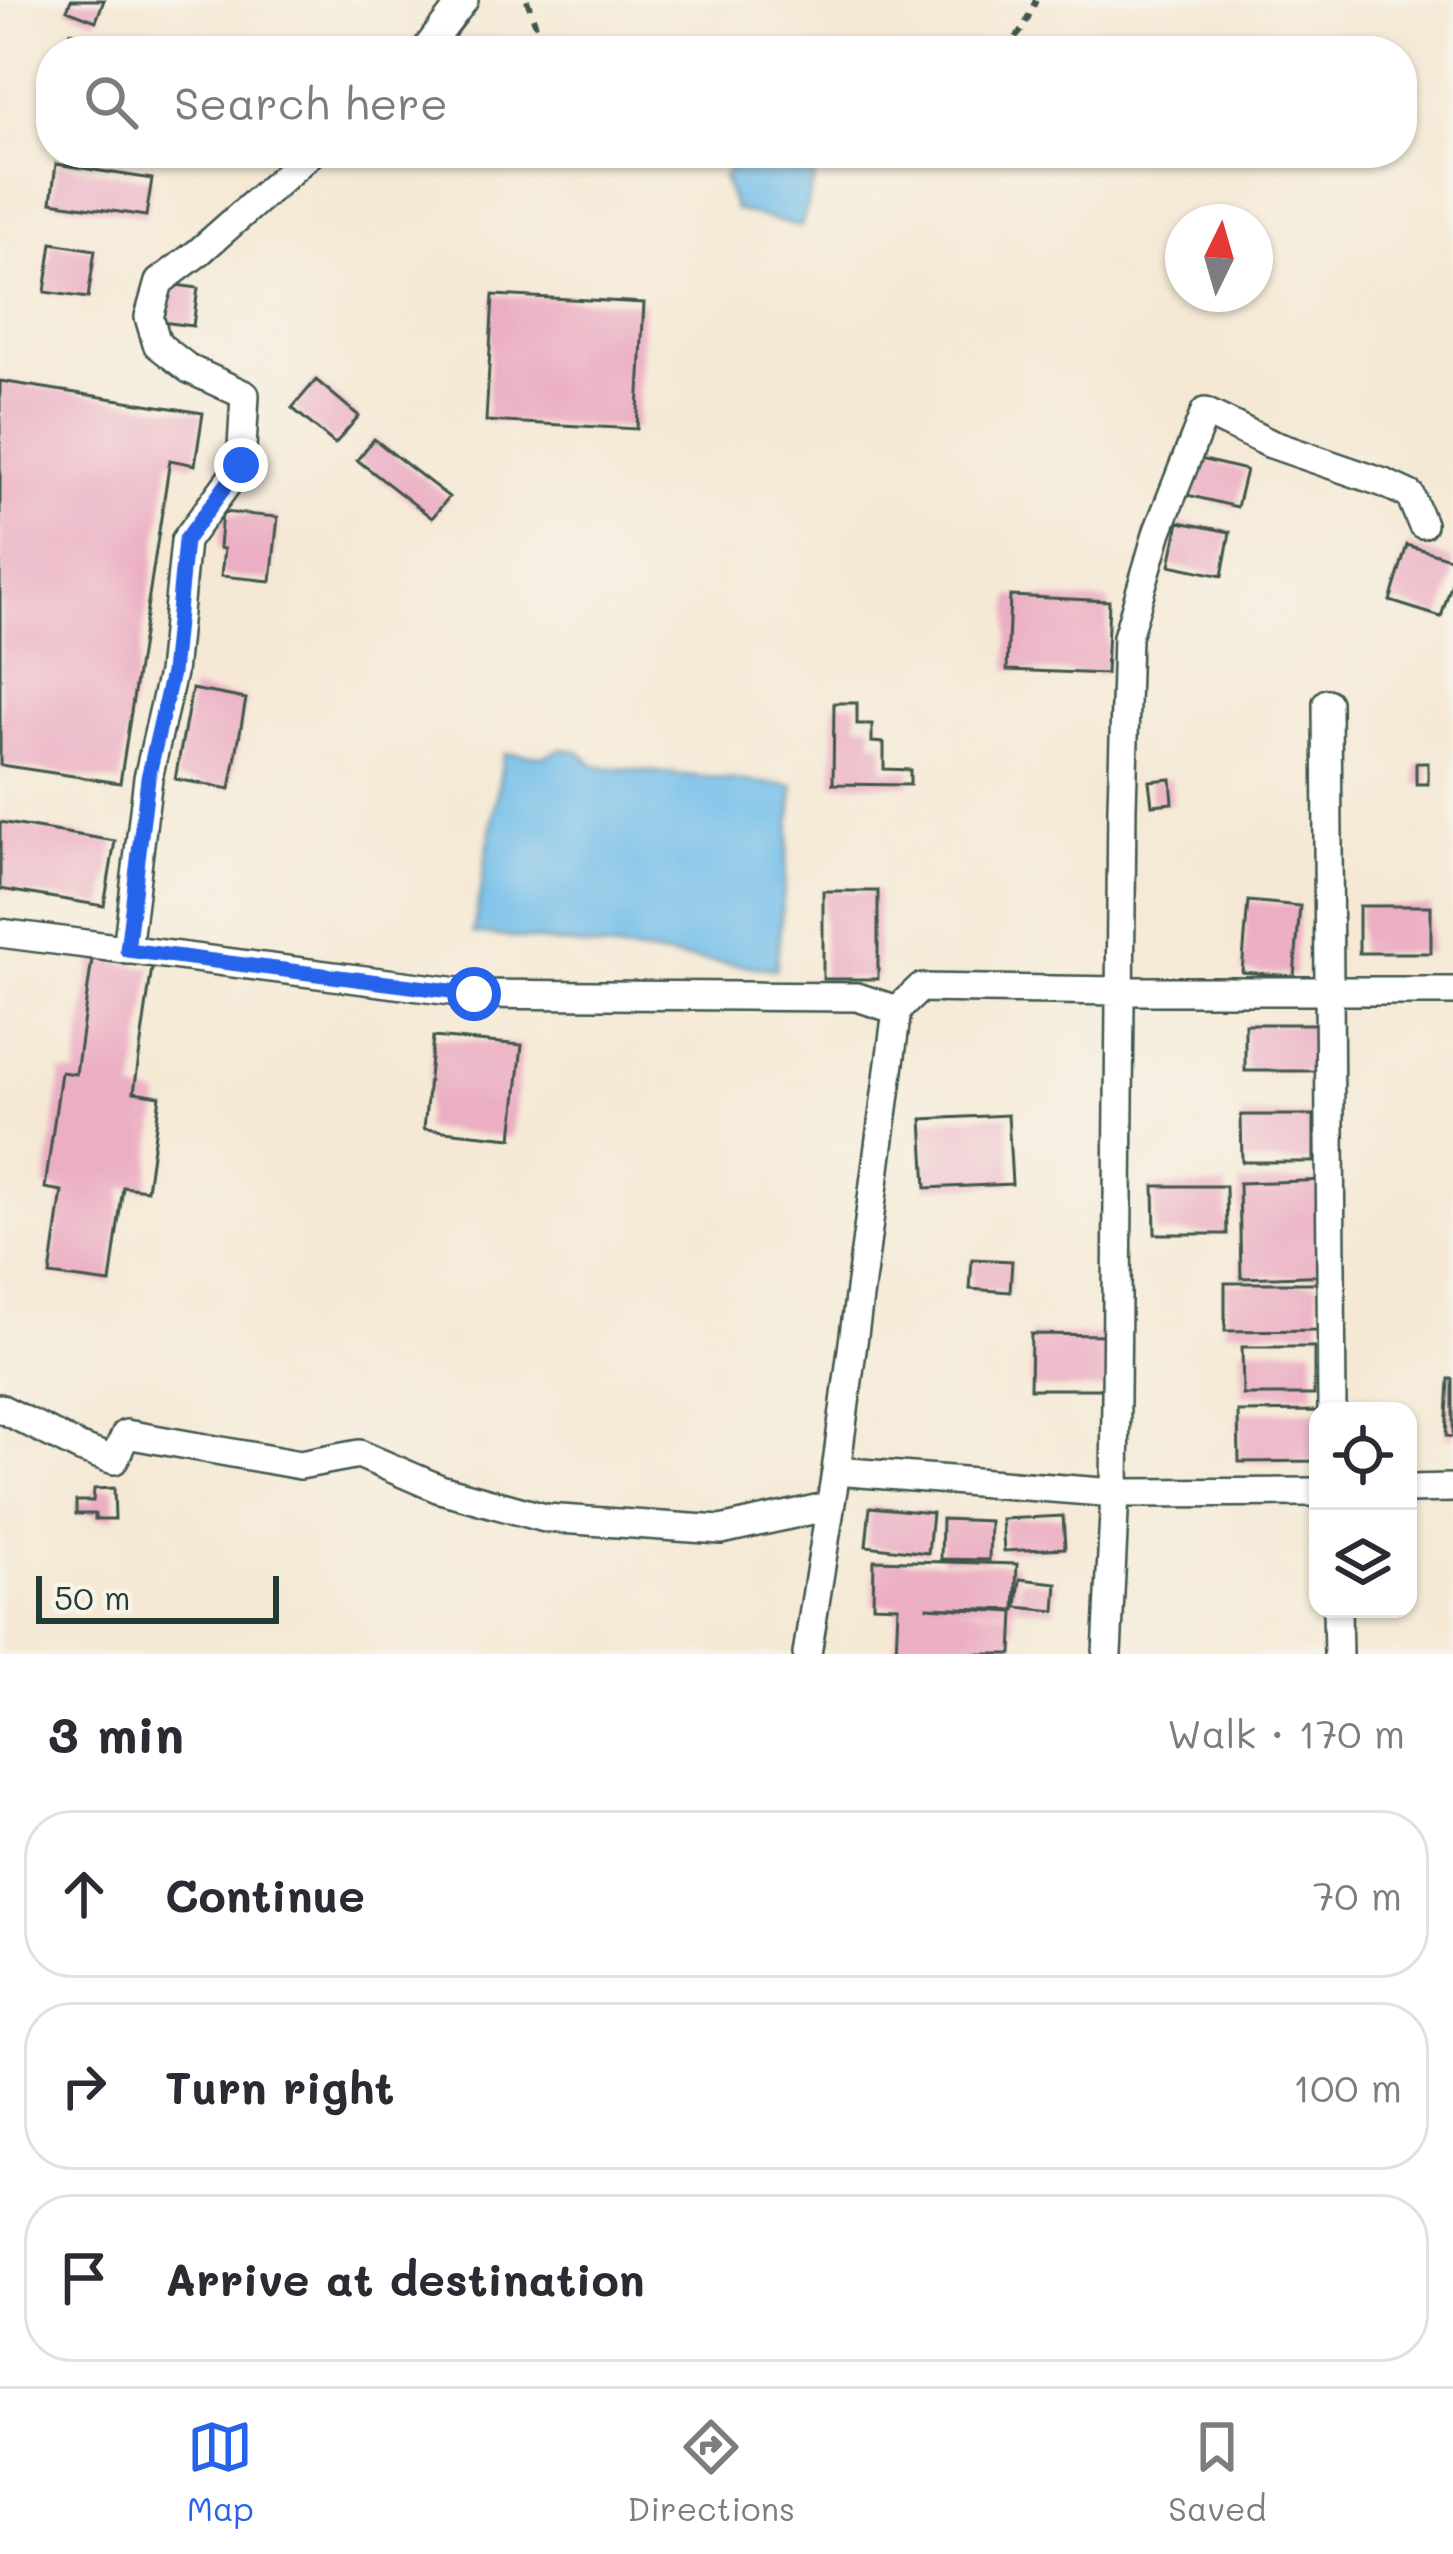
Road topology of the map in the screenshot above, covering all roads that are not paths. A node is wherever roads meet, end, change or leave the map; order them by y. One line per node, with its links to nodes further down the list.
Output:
1 (464, 0): 2 (street)
2 (436, 36)
3 (294, 168): 7 (street)
4 (1422, 524): 10 (street)
5 (1328, 703): 8 (street)
6 (0, 933): 7 (street)
7 (127, 950): 11 (street)
8 (1331, 991): 9 (street); 10 (street); 12 (street)
9 (1453, 991)
10 (1121, 992): 11 (street); 17 (street)
11 (896, 1010): 14 (street)
12 (1332, 1402)
13 (0, 1408): 19 (street)
14 (836, 1471): 17 (street); 19 (street)
15 (1453, 1488): 16 (street)
16 (1417, 1490)
17 (1115, 1492): 18 (street); 22 (street)
18 (1309, 1492)
19 (830, 1506): 21 (street)
20 (1336, 1618): 23 (street)
21 (806, 1654)
22 (1107, 1654)
23 (1338, 1654)

